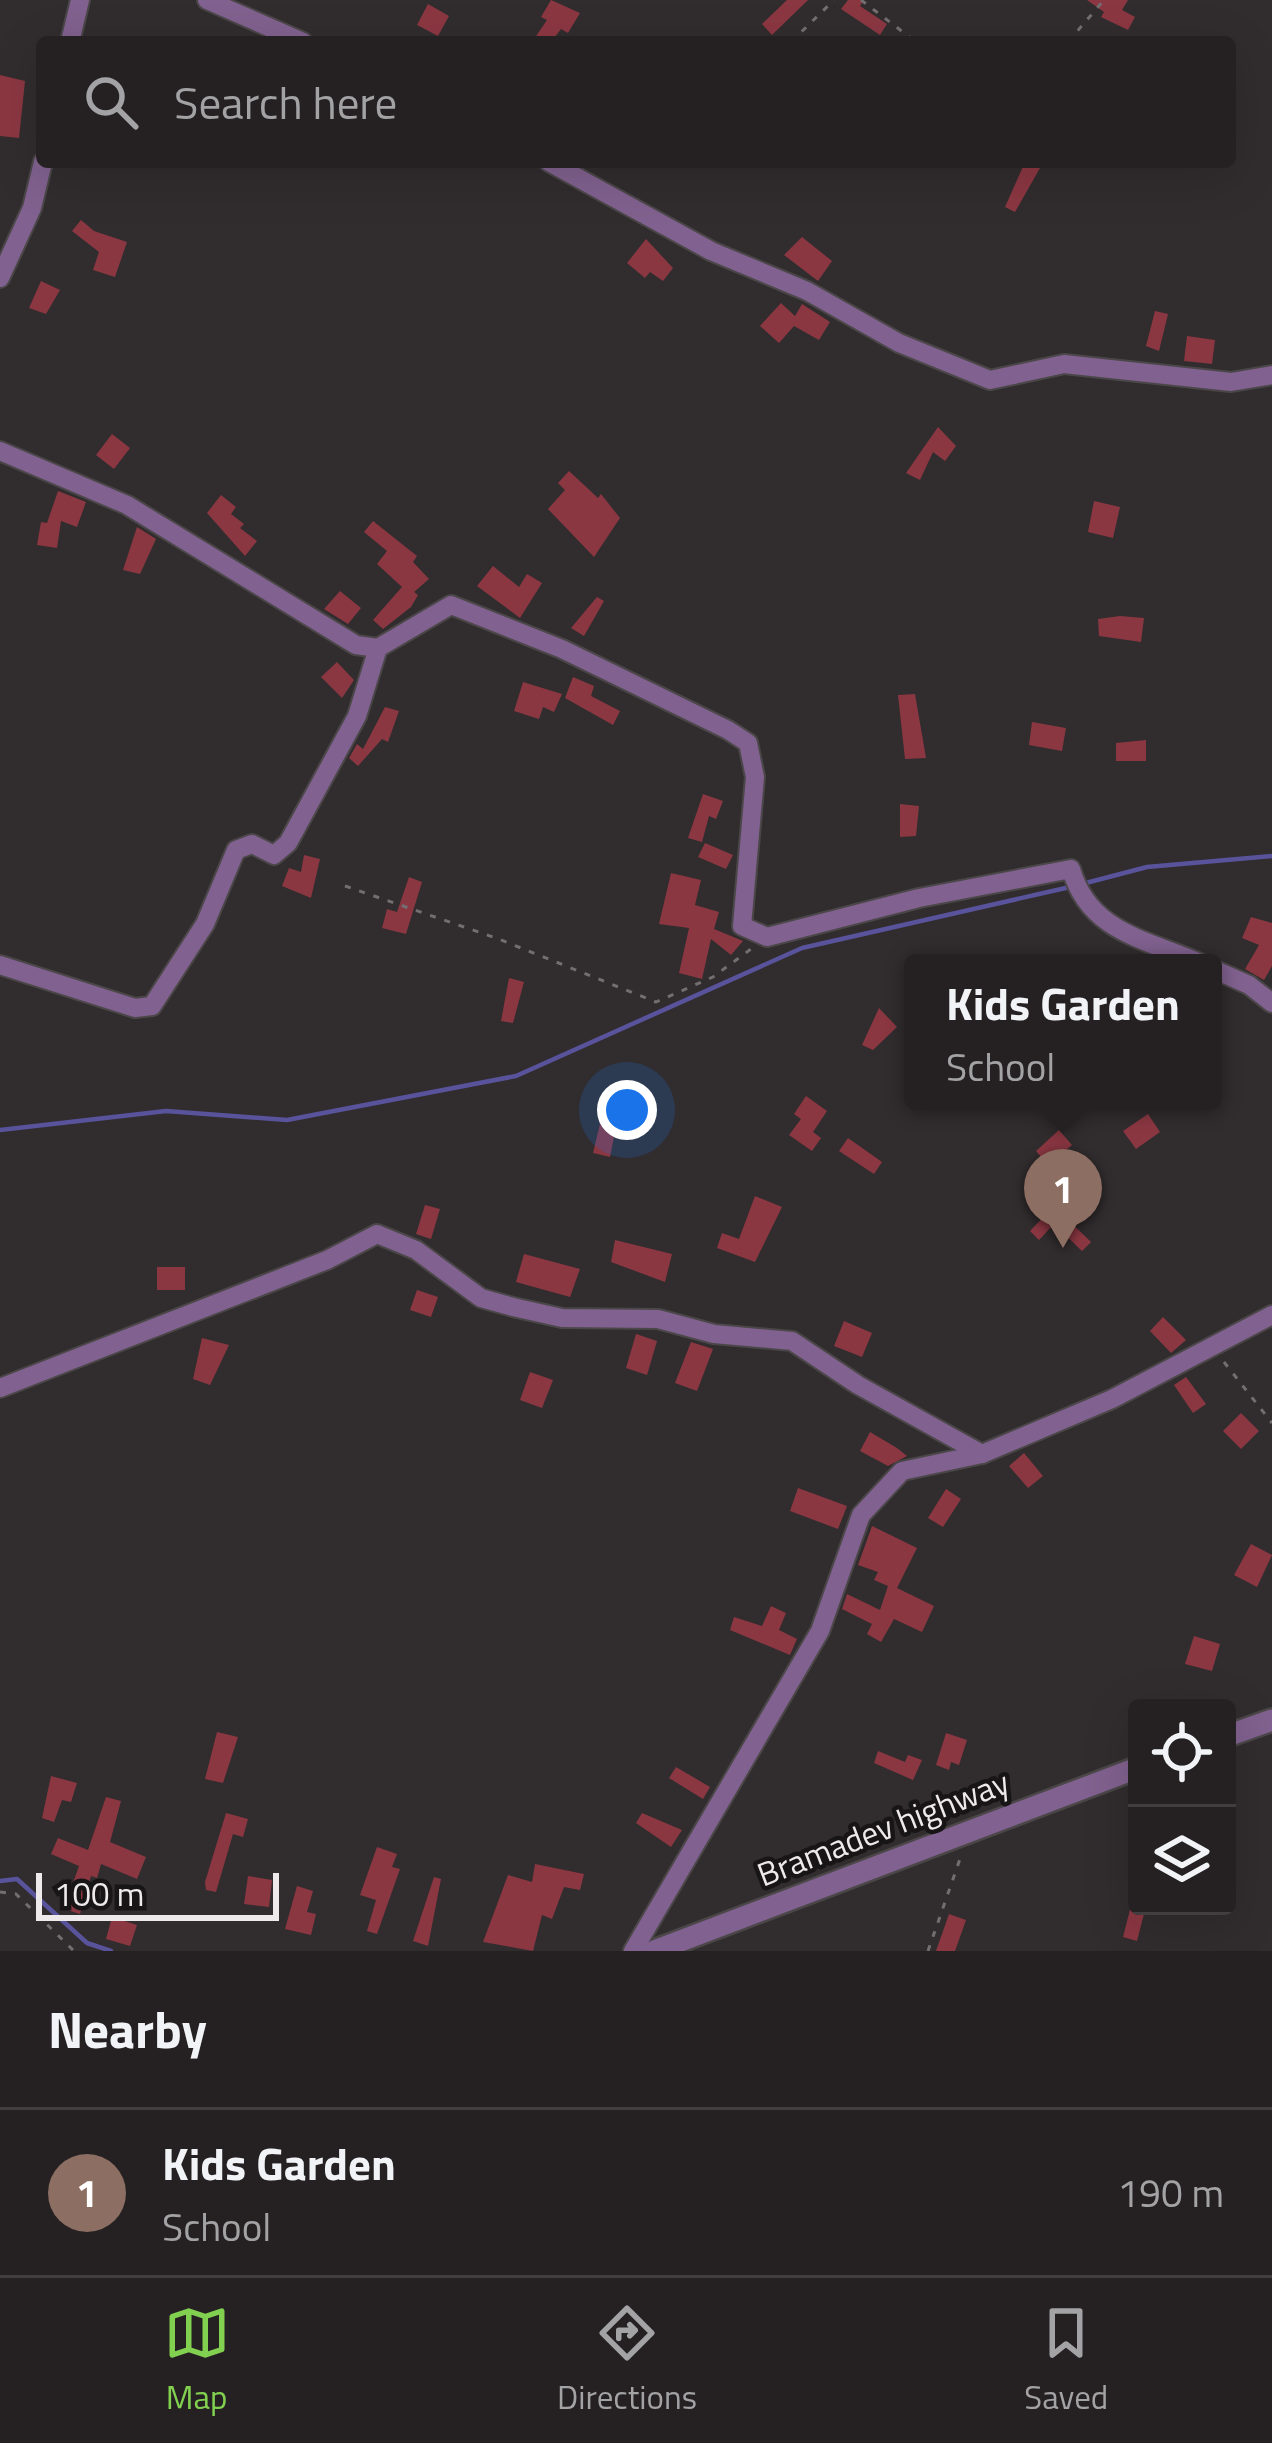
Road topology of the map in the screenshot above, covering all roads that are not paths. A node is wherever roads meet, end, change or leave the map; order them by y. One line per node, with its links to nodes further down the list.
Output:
1 (80, 0): 3 (street)
2 (207, 0): 4 (street)
3 (71, 36)
4 (289, 36)
5 (42, 168): 7 (street)
6 (559, 168): 8 (street)
7 (0, 278)
8 (1272, 375)
9 (0, 451): 10 (street)
10 (378, 648): 11 (street); 12 (street)
11 (1180, 954)
12 (0, 965)
13 (1222, 973): 14 (street)
14 (1272, 1003)
15 (1272, 1315): 17 (street)
16 (0, 1388): 17 (street)
17 (982, 1454): 21 (street)
18 (1272, 1720): 19 (street)
19 (1236, 1733)
20 (1128, 1771): 22 (street, Bramadev highway)
21 (633, 1951)
22 (654, 1951)

